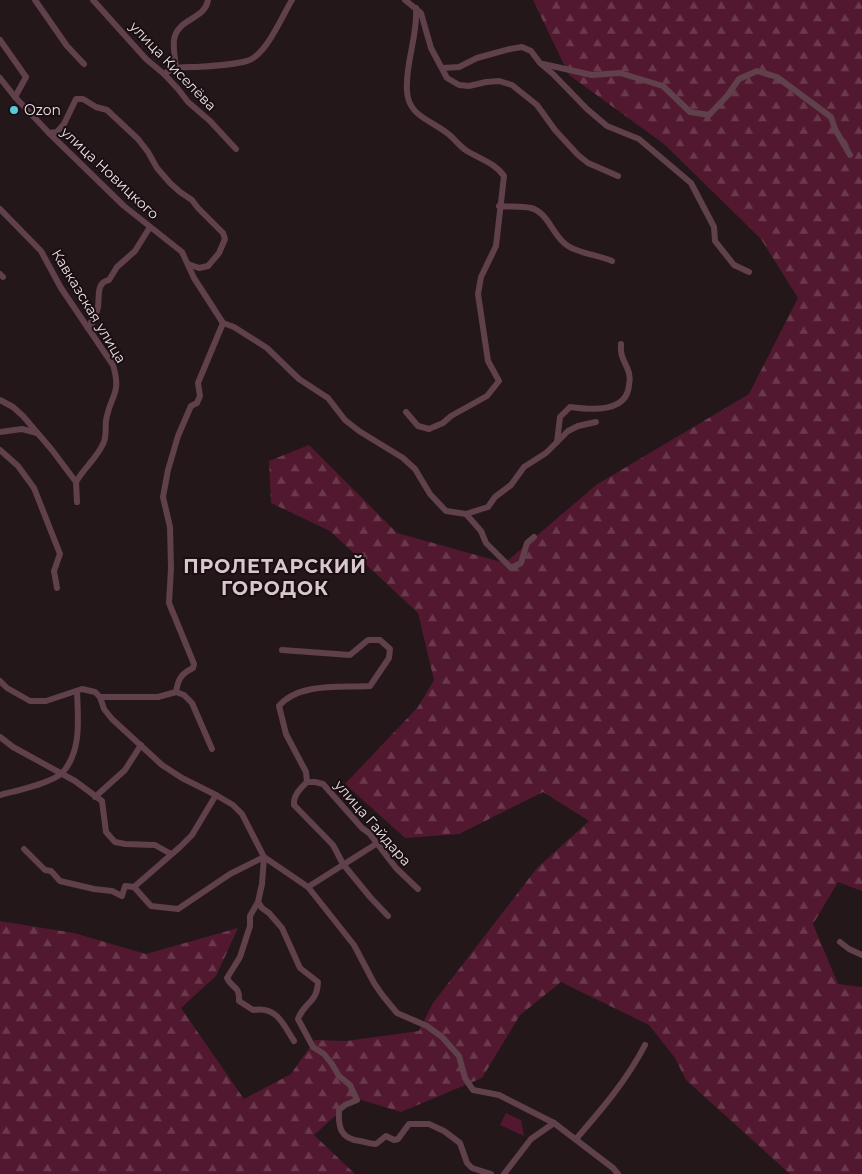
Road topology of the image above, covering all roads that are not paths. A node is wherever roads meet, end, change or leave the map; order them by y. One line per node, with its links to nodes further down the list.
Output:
1 (35, 0): 9 (street)
2 (93, 0): 12 (street, улица Киселёва)
3 (208, 0): 10 (street)
4 (292, 0): 10 (street)
5 (405, 0): 6 (street)
6 (416, 8): 11 (street); 19 (street)
7 (0, 40): 14 (street)
8 (540, 63): 11 (street); 17 (street); 24 (street)
9 (84, 64)
10 (176, 67): 12 (street)
11 (443, 68): 18 (street)
12 (164, 74): 16 (street, улица Киселёва)
13 (0, 78): 14 (street, улица Новицкого)
14 (15, 97): 15 (street, улица Новицкого)
15 (49, 133): 21 (street, улица Новицкого); 23 (street)
16 (236, 149)
17 (850, 155)
18 (618, 176)
19 (500, 206): 22 (street); 29 (street)
20 (0, 209): 26 (street, Кавказская улица)
21 (150, 227): 23 (street, улица Новицкого); 26 (street)
22 (612, 260)
23 (188, 264): 25 (street, улица Новицкого)
24 (749, 272)
25 (223, 323): 37 (street); 43 (street)
26 (87, 327): 35 (street, Кавказская улица)
27 (621, 344): 33 (street)
28 (0, 400): 32 (street)
29 (406, 412)
30 (596, 422): 33 (street)
31 (0, 432): 32 (street)
32 (38, 433): 35 (street)
33 (556, 442): 37 (street)
34 (0, 450): 39 (street)
35 (76, 482): 36 (street)
36 (77, 502)
37 (466, 514): 38 (street)
38 (534, 537)
39 (57, 588)
40 (282, 650): 49 (street)
41 (0, 681): 42 (street)
42 (77, 691): 44 (street); 48 (street)
43 (176, 692): 44 (street); 47 (street)
44 (100, 697): 46 (street)
45 (0, 737): 48 (street)
46 (141, 745): 51 (street); 52 (street)
47 (212, 749)
48 (61, 774): 50 (street); 52 (street)
49 (307, 782): 53 (street, улица Гайдара); 57 (street)
50 (0, 795)
51 (216, 795): 55 (street); 56 (street)
52 (95, 797): 55 (street)
53 (376, 844): 57 (street); 60 (street, улица Гайдара)
54 (24, 849): 58 (street)
55 (171, 854): 58 (street)
56 (264, 857): 58 (street); 59 (street); 61 (street)
57 (343, 864): 59 (street); 62 (street)
58 (134, 887)
59 (308, 887): 67 (street)
60 (418, 889)
61 (258, 902): 65 (street); 69 (street)
62 (388, 916)
63 (840, 942): 64 (street)
64 (862, 955)
65 (294, 1041)
66 (645, 1045): 68 (street)
67 (554, 1122): 68 (street); 70 (street)
68 (576, 1139): 71 (street)
69 (491, 1174)
70 (504, 1174)
71 (618, 1174)

